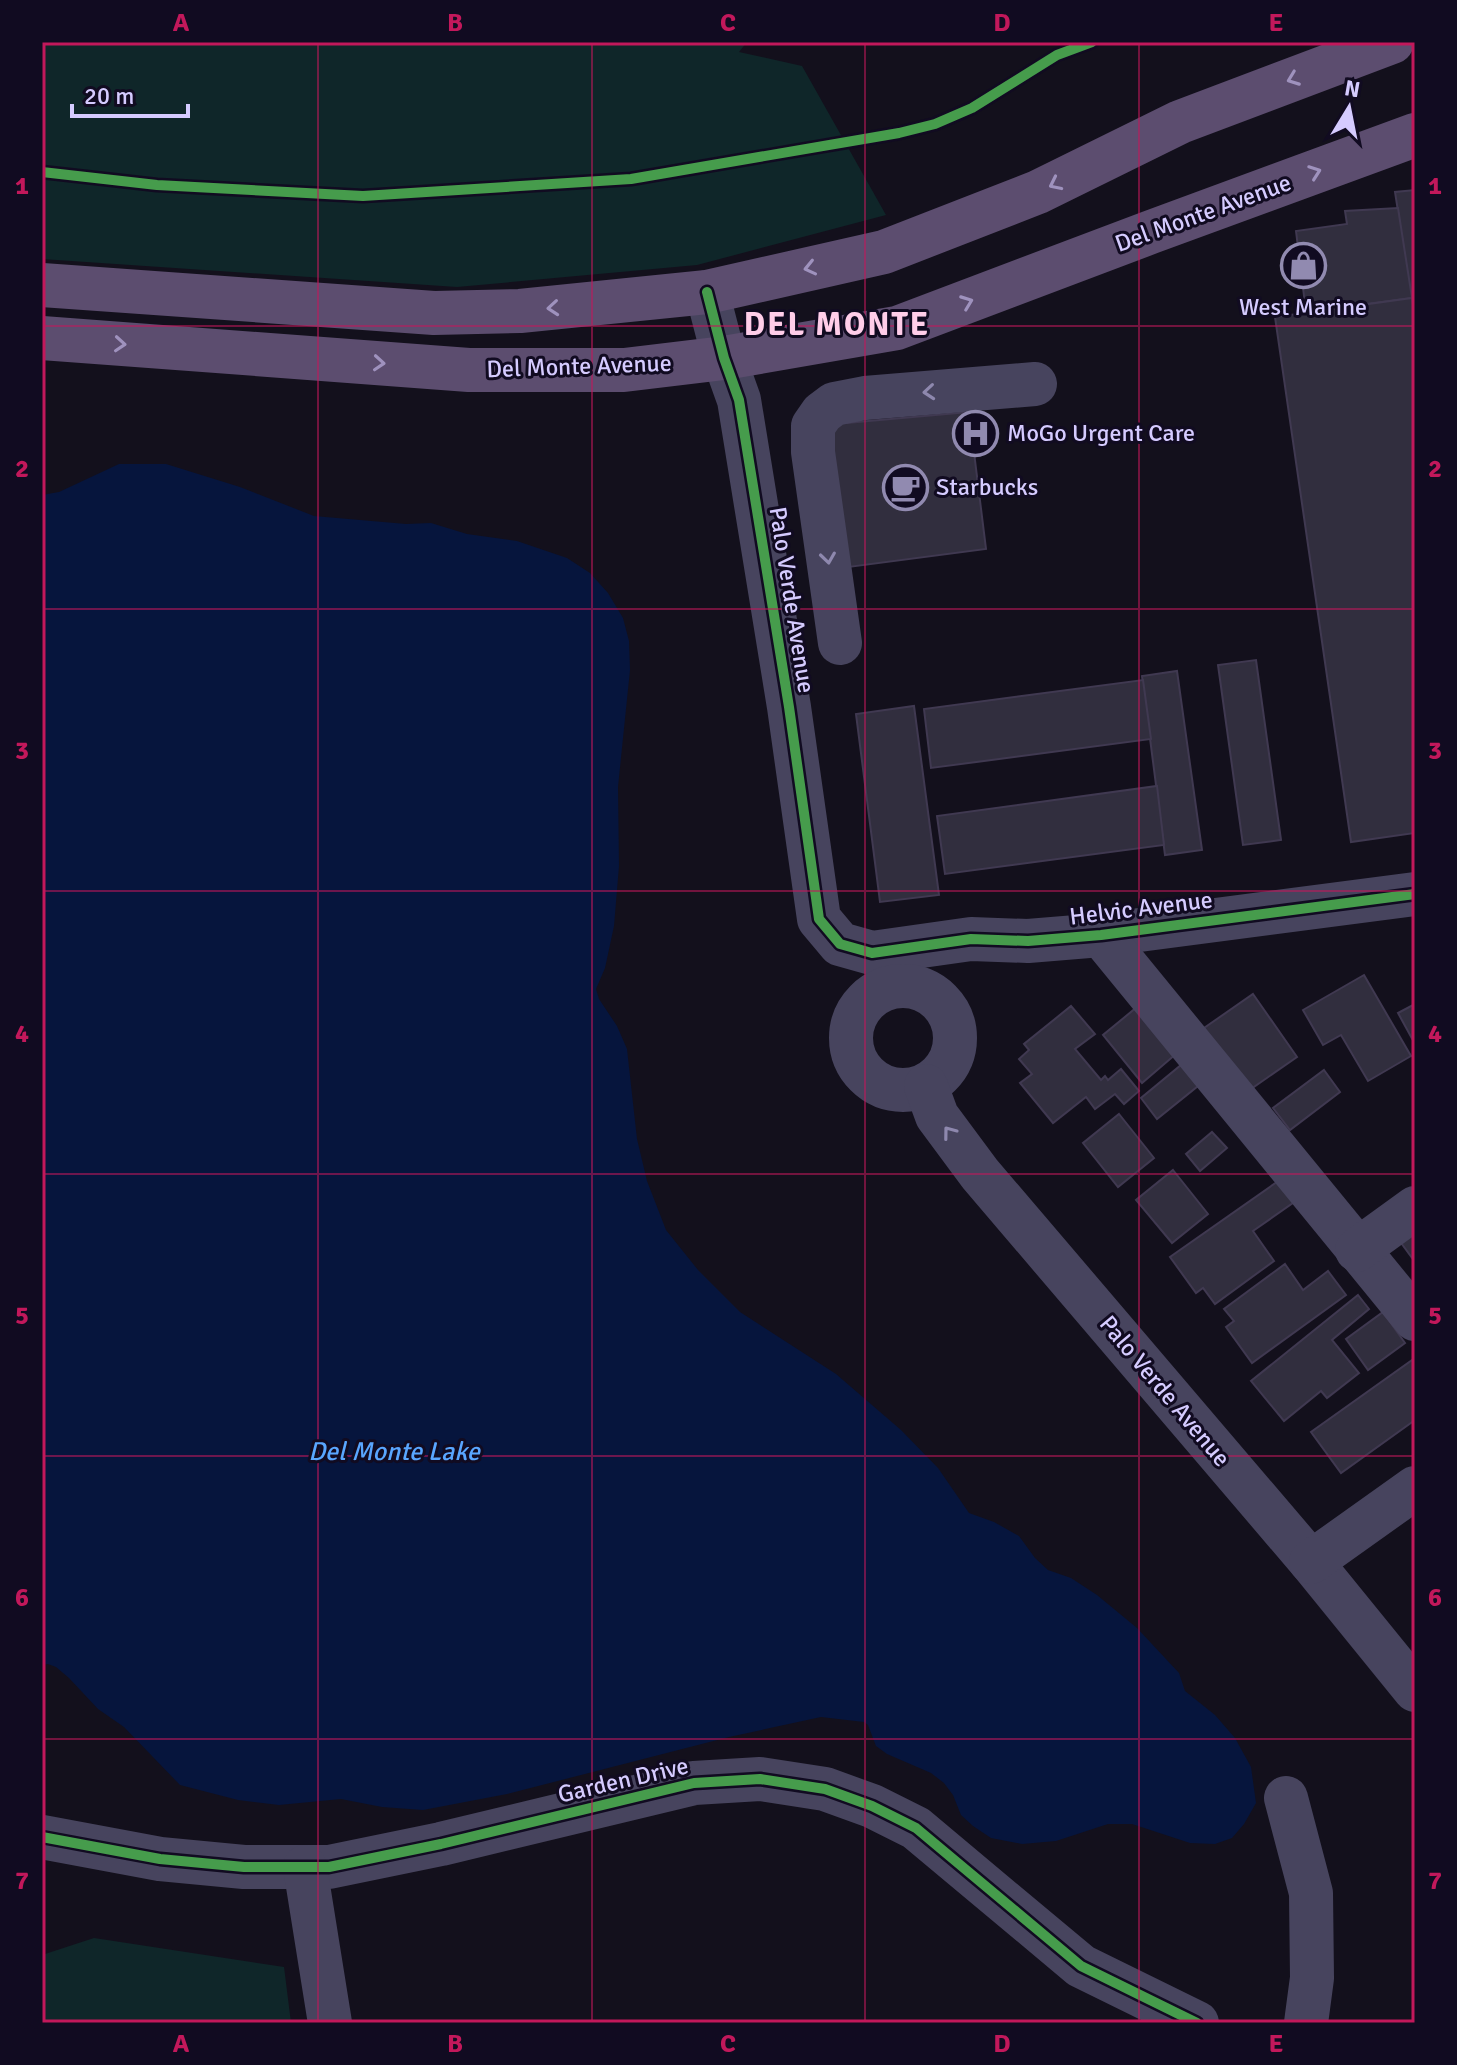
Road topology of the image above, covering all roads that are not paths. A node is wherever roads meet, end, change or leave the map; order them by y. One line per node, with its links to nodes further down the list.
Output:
1 (1392, 42): 4 (main road, one-way to 4)
2 (1415, 135): 6 (main road, Del Monte Avenue, one-way to 2)
3 (42, 285): 4 (main road, one-way to 3)
4 (707, 292): 6 (street, Palo Verde Avenue)
5 (42, 338): 6 (main road, Del Monte Avenue, one-way to 6)
6 (724, 358): 11 (street, Palo Verde Avenue)
7 (1035, 384): 8 (street, one-way to 8)
8 (840, 643)
9 (1415, 894): 10 (street, Helvic Avenue)
10 (1101, 935): 11 (street, Helvic Avenue); 14 (street)
11 (876, 972): 12 (street); 12 (street)
12 (926, 1086): 17 (street, Palo Verde Avenue, one-way to 12)
13 (1415, 1208): 14 (street)
14 (1357, 1250): 15 (street)
15 (1415, 1319)
16 (1415, 1488): 17 (street)
17 (1311, 1562): 18 (street, Palo Verde Avenue)
18 (1415, 1690)
19 (1286, 1798): 24 (street)
20 (42, 1837): 21 (street, Garden Drive)
21 (305, 1867): 22 (street); 23 (street, Garden Drive)
22 (330, 2023)
23 (1197, 2023)
24 (1306, 2023)

